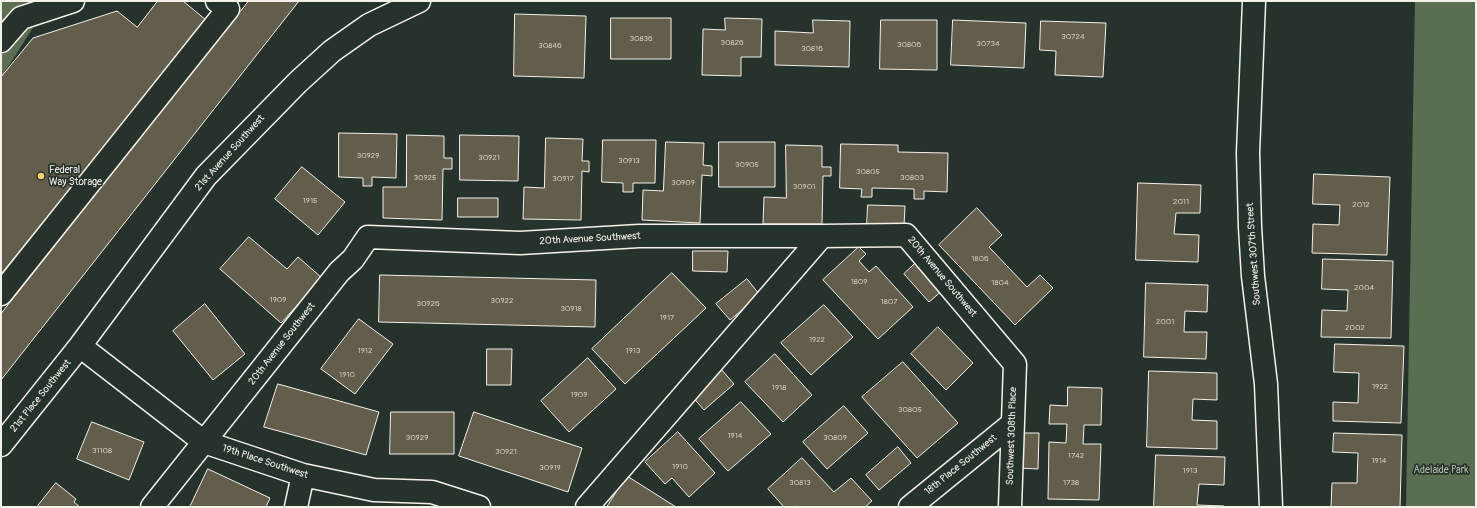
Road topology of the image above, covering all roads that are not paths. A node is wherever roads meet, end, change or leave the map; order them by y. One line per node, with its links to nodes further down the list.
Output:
1 (74, 1): 5 (street)
2 (218, 1): 7 (street)
3 (419, 1): 8 (street, 21st Avenue Southwest)
4 (1254, 1): 20 (street, Southwest 307th Street)
5 (1, 41)
6 (822, 236): 9 (street, 20th Avenue Southwest); 11 (street, 20th Avenue Southwest); 17 (street)
7 (1, 294)
8 (80, 346): 11 (street, 19th Place Southwest); 12 (street, 21st Place Southwest)
9 (1015, 364): 10 (street, Southwest 308th Place)
10 (1012, 424): 18 (street, 18th Place Southwest); 19 (street, Southwest 308th Place)
11 (204, 442): 13 (street, 19th Place Southwest); 14 (street)
12 (1, 445)
13 (303, 475): 15 (street); 16 (street, 19th Place Southwest)
14 (152, 507)
15 (296, 507)
16 (479, 507)
17 (588, 507)
18 (910, 507)
19 (1010, 507)
20 (1271, 507)

